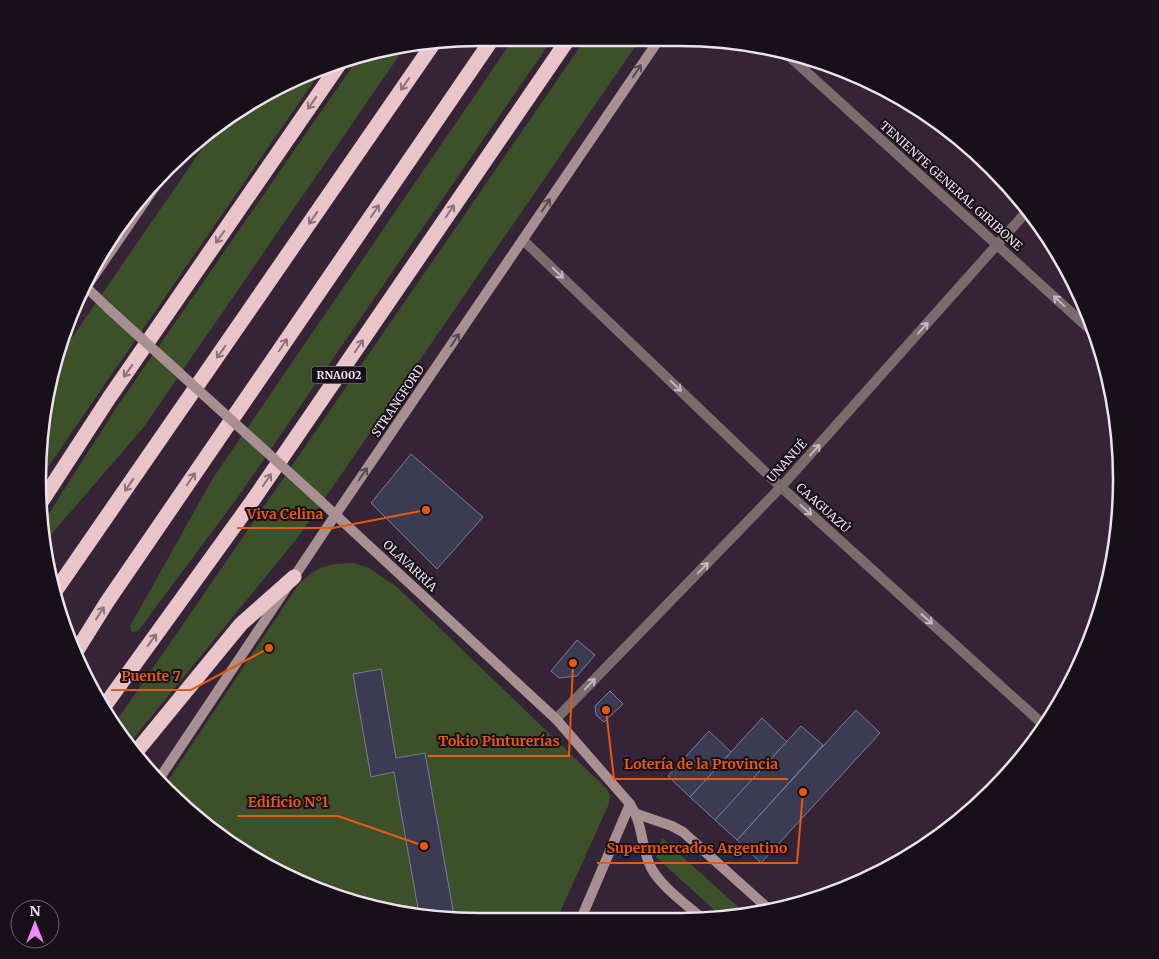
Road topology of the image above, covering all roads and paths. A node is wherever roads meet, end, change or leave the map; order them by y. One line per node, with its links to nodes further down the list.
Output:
1 (488, 46): 19 (highway, one-way to 1)
2 (564, 46): 20 (highway, RNA002, one-way to 2)
3 (655, 46): 9 (street, STRANGFORD, one-way to 3)
4 (429, 49): 18 (highway, one-way to 18)
5 (794, 62): 10 (street, TENIENTE GENERAL GIRIBONE)
6 (334, 71): 15 (highway, one-way to 15)
7 (1023, 216): 10 (street, UNANUÉ)
8 (124, 232): 11 (street)
9 (523, 240): 14 (street, CAAGUAZÚ, one-way to 14); 16 (street, STRANGFORD, one-way to 9)
10 (998, 245): 13 (street, TENIENTE GENERAL GIRIBONE, one-way to 10); 14 (street, UNANUÉ, one-way to 10)
11 (114, 246)
12 (90, 291): 16 (street, OLAVARRÍA, bridge)
13 (1084, 324)
14 (781, 487): 21 (street, UNANUÉ, one-way to 14); 22 (street, CAAGUAZÚ, one-way to 22)
15 (47, 494)
16 (336, 514): 17 (street, STRANGFORD); 21 (street, OLAVARRÍA)
17 (294, 577): 23 (highway); 24 (street, STRANGFORD)
18 (59, 585)
19 (80, 646)
20 (108, 702)
21 (556, 719): 25 (street, OLAVARRÍA)
22 (1039, 721)
23 (140, 748)
24 (162, 774)
25 (630, 804): 26 (street, OLAVARRÍA); 29 (street)
26 (637, 814): 27 (street); 28 (street, OLAVARRÍA)
27 (763, 904)
28 (695, 912)
29 (583, 913)

